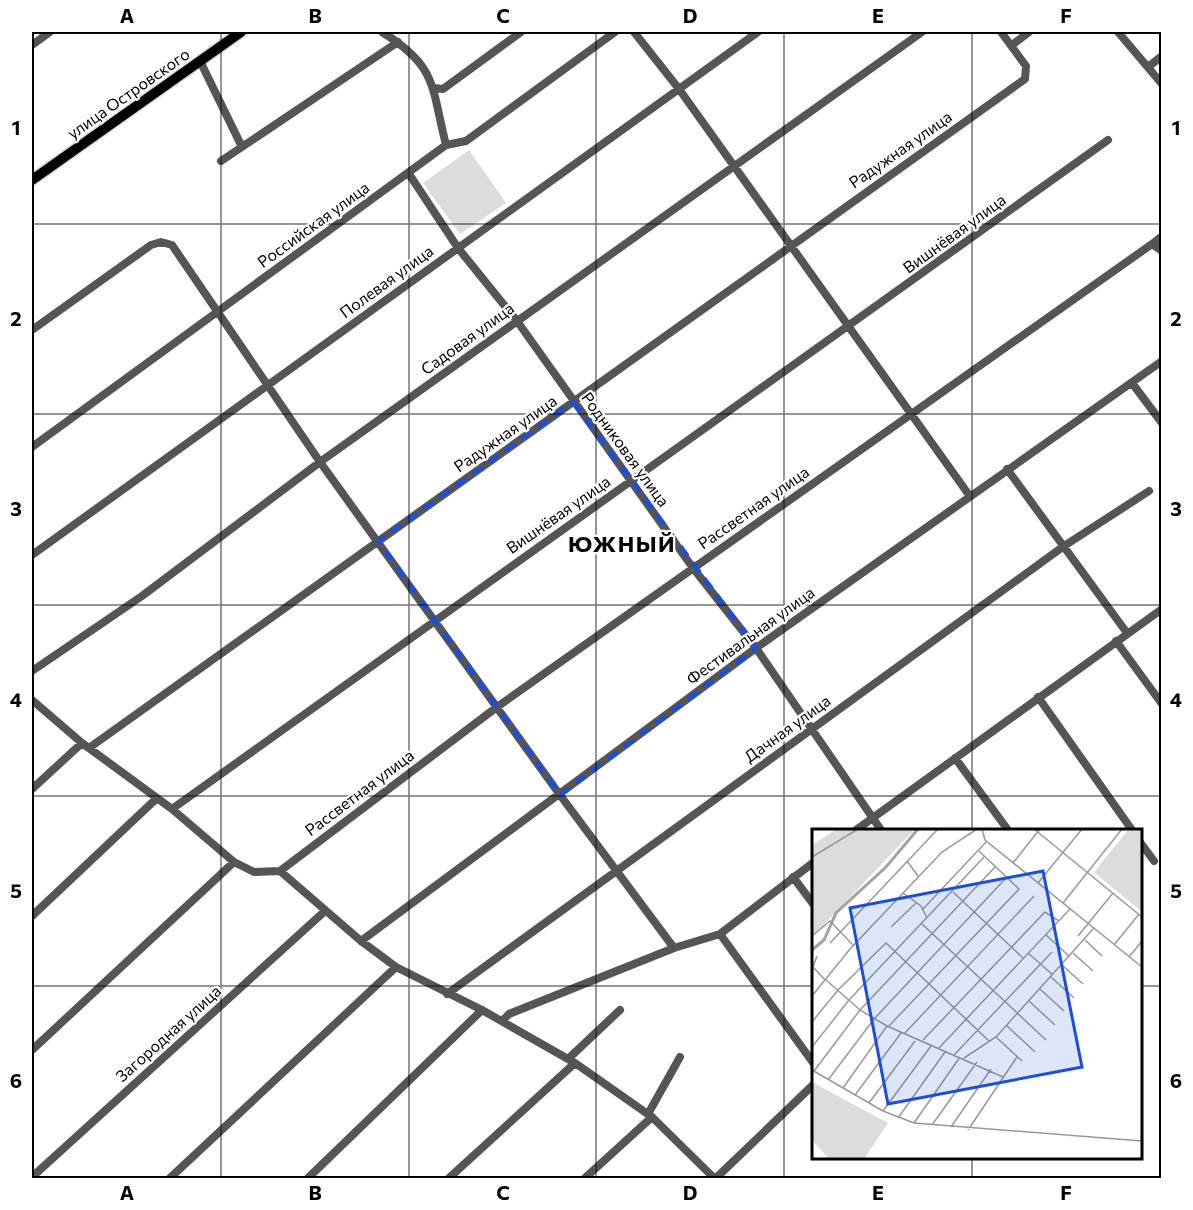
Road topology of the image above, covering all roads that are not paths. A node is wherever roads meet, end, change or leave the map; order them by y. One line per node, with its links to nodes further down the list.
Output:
1 (51, 32): 13 (street)
2 (241, 32): 16 (main road, улица Островского)
3 (382, 32): 12 (street)
4 (521, 32): 19 (street)
5 (615, 32): 22 (street, Российская улица)
6 (634, 32): 20 (street)
7 (758, 32): 20 (street, Полевая улица)
8 (922, 32): 25 (street, Садовая улица)
9 (1001, 32): 14 (street)
10 (1029, 32): 14 (street)
11 (1118, 32): 17 (street)
12 (398, 42): 19 (street); 23 (street)
13 (32, 45)
14 (1012, 45): 30 (street, Радужная улица)
15 (1161, 56): 17 (street)
16 (200, 61): 23 (street); 27 (main road, улица Островского)
17 (1148, 67): 18 (street)
18 (1161, 84)
19 (434, 88): 22 (street)
20 (679, 88): 25 (street); 31 (street, Полевая улица)
21 (1108, 140): 35 (street, Вишнёвая улица)
22 (446, 145): 26 (street, Российская улица)
23 (242, 147): 24 (street)
24 (221, 161)
25 (735, 167): 30 (street); 34 (street, Садовая улица)
26 (409, 174): 31 (street, Родниковая улица); 33 (street, Российская улица)
27 (32, 180)
28 (1161, 236): 29 (street, Рассветная улица)
29 (1152, 244): 32 (street); 41 (street, Рассветная улица)
30 (790, 246): 35 (street); 40 (street, Радужная улица)
31 (458, 248): 34 (street, Родниковая улица); 39 (street, Полевая улица)
32 (1161, 251)
33 (217, 312): 36 (street); 39 (street); 43 (street, Российская улица)
34 (517, 321): 40 (street, Родниковая улица); 44 (street, Садовая улица)
35 (848, 328): 41 (street); 46 (street, Вишнёвая улица)
36 (32, 330)
37 (1161, 361): 38 (street, Фестивальная улица)
38 (1132, 382): 42 (street); 45 (street, Фестивальная улица)
39 (266, 385): 44 (street); 51 (street, Полевая улица)
40 (573, 402): 46 (street, Родниковая улица); 49 (street, Радужная улица)
41 (910, 415): 48 (street); 52 (street, Рассветная улица)
42 (1161, 423)
43 (32, 447)
44 (320, 462): 49 (street); 58 (street, Садовая улица)
45 (1007, 469): 48 (street, Фестивальная улица); 50 (street)
46 (631, 480): 52 (street, Родниковая улица); 54 (street, Вишнёвая улица)
47 (1149, 491): 50 (street, Дачная улица)
48 (969, 495): 57 (street, Фестивальная улица)
49 (378, 541): 54 (street); 64 (street, Радужная улица)
50 (1064, 546): 55 (street); 63 (street, Дачная улица)
51 (32, 555)
52 (693, 568): 57 (street, Родниковая улица); 62 (street, Рассветная улица)
53 (1161, 609): 55 (street)
54 (434, 620): 62 (street); 69 (street, Вишнёвая улица)
55 (1127, 633): 56 (street)
56 (1116, 641): 59 (street); 61 (street)
57 (756, 648): 63 (street, Родниковая улица); 67 (street, Фестивальная улица)
58 (32, 671)
59 (1038, 697): 65 (street); 74 (street)
60 (32, 700): 64 (street)
61 (1161, 704)
62 (497, 706): 67 (street); 80 (street, Рассветная улица)
63 (813, 728): 70 (street, Родниковая улица); 79 (street, Дачная улица)
64 (86, 745): 66 (street, Радужная улица); 68 (street)
65 (955, 758): 70 (street); 73 (street)
66 (32, 789)
67 (560, 795): 79 (street); 86 (street, Фестивальная улица)
68 (157, 798): 69 (street); 84 (street)
69 (172, 809): 77 (street)
70 (872, 818): 71 (street); 72 (street, Родниковая улица)
71 (858, 829)
72 (880, 829)
73 (1007, 829)
74 (1131, 829)
75 (1142, 845): 76 (street)
76 (1154, 861)
77 (234, 862): 80 (street); 93 (street)
78 (812, 863): 81 (street)
79 (615, 869): 87 (street); 89 (street, Дачная улица)
80 (280, 872): 83 (street)
81 (793, 877): 82 (street); 85 (street)
82 (812, 904)
83 (325, 911): 86 (street); 99 (street, Загородная улица)
84 (32, 916)
85 (720, 934): 87 (street); 96 (street)
86 (361, 941): 88 (street)
87 (674, 948): 92 (street)
88 (396, 967): 89 (street); 100 (street)
89 (447, 994): 90 (street)
90 (482, 1010): 92 (street); 101 (street)
91 (620, 1010): 95 (street)
92 (502, 1021): 95 (street)
93 (32, 1050)
94 (680, 1057): 98 (street)
95 (571, 1061): 98 (street); 102 (street)
96 (812, 1063)
97 (812, 1085): 104 (street)
98 (650, 1115): 103 (street); 104 (street)
99 (32, 1177)
100 (170, 1179)
101 (308, 1179)
102 (449, 1179)
103 (585, 1179)
104 (715, 1179)

